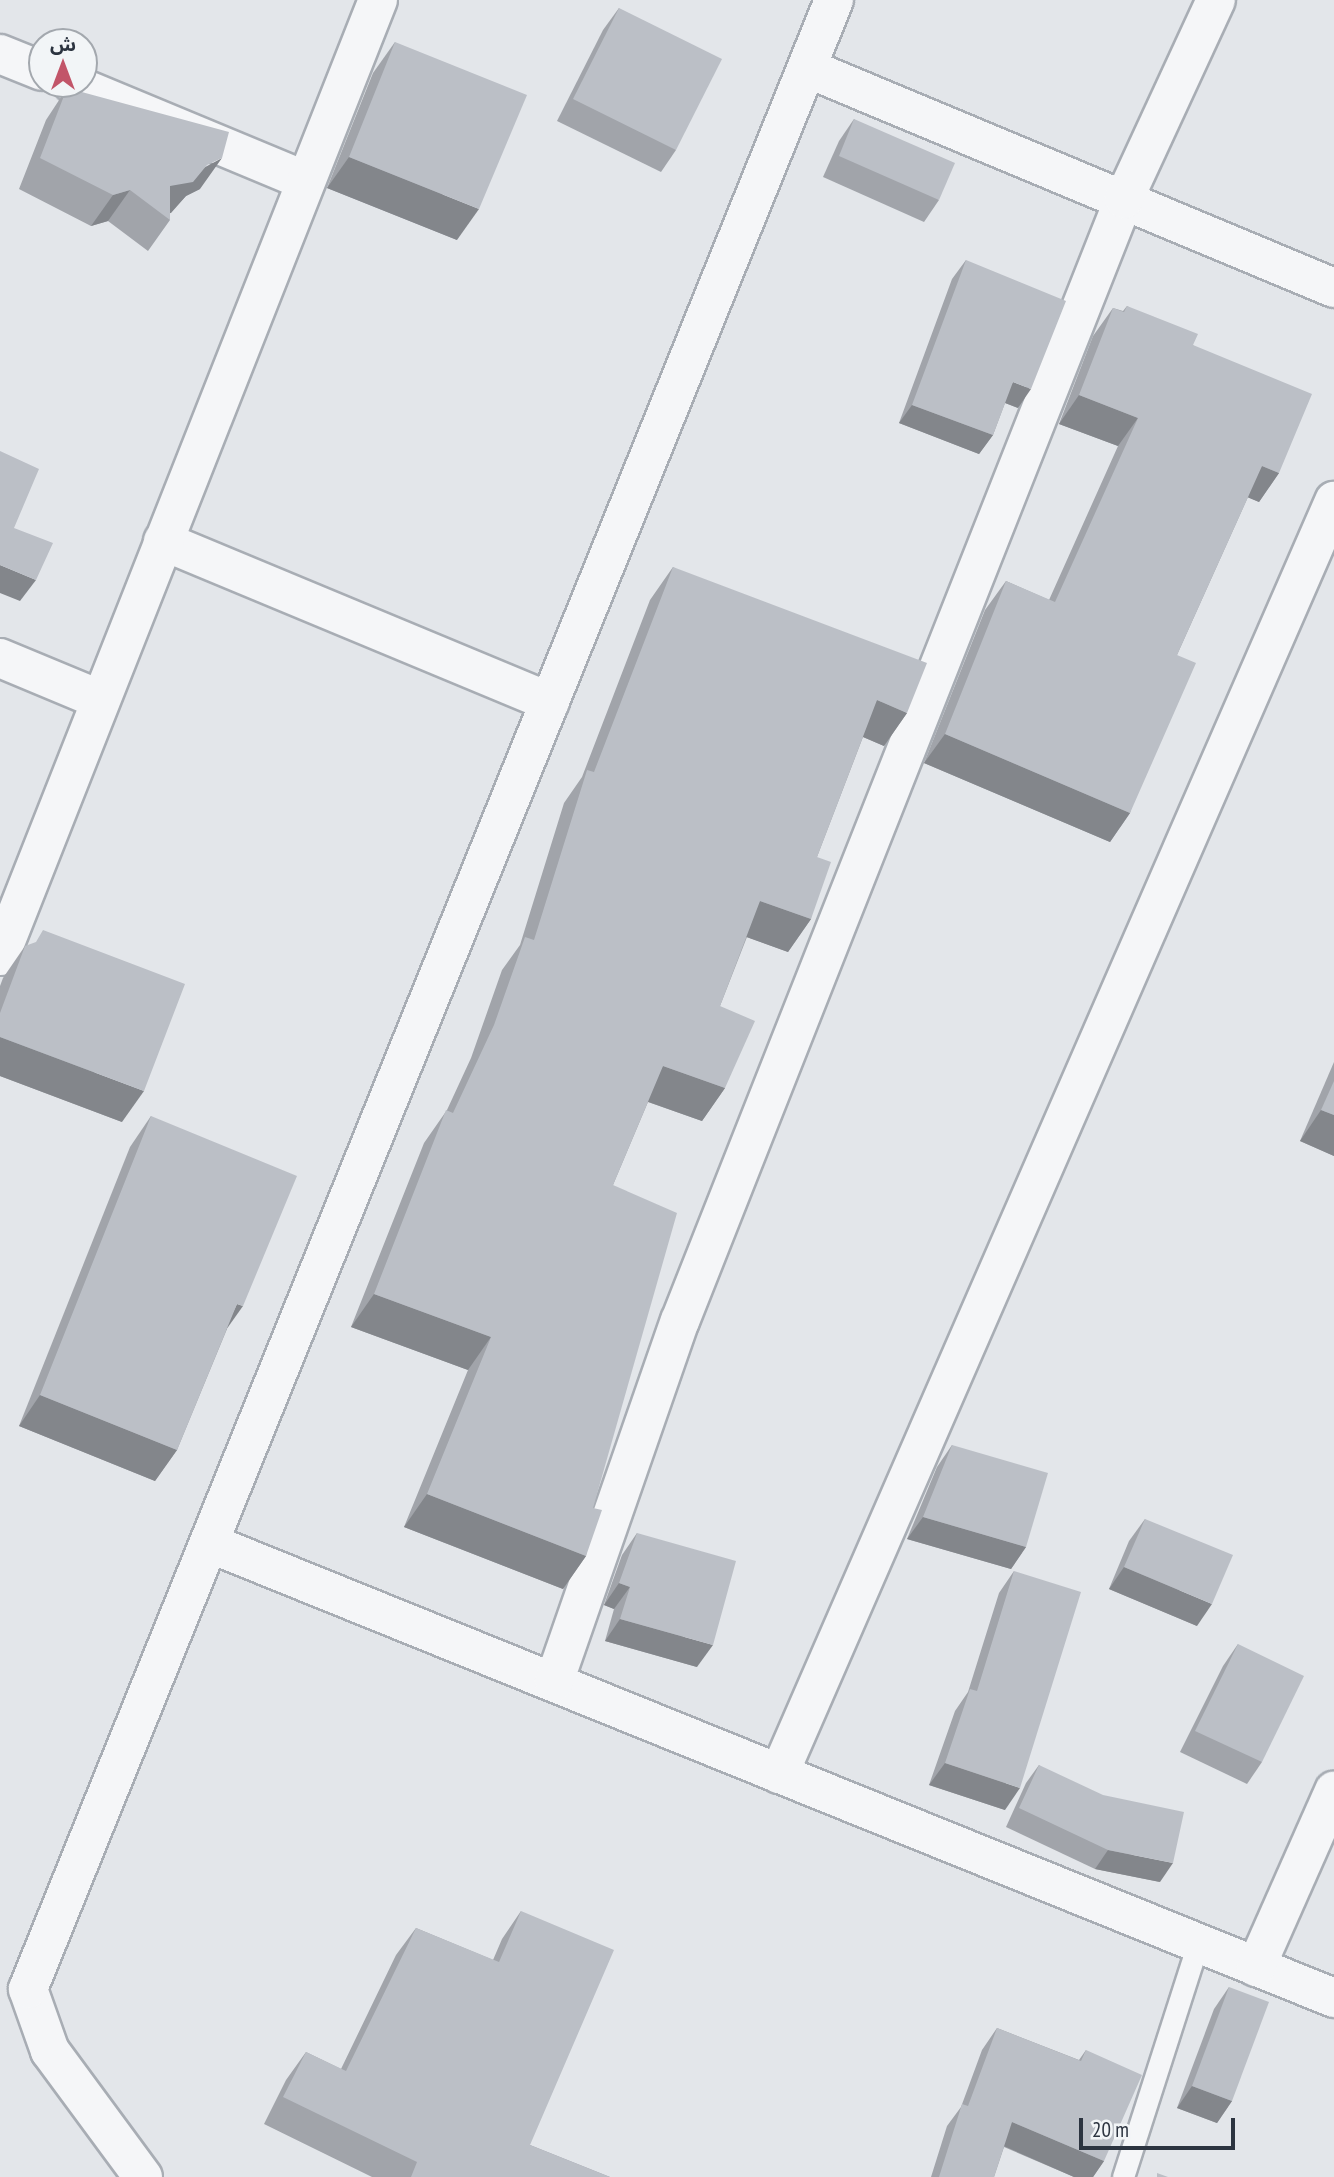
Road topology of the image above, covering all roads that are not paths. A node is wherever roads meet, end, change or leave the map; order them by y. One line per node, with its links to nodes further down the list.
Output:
1 (378, 0): 8 (street)
2 (834, 0): 6 (street)
3 (1216, 0): 9 (street)
4 (0, 54): 5 (street)
5 (28, 65)
6 (807, 68): 9 (street); 15 (street)
7 (98, 95): 8 (street)
8 (306, 181): 12 (street)
9 (1124, 199): 10 (street); 18 (street)
10 (1334, 288)
11 (1334, 501): 19 (street)
12 (163, 541): 14 (street); 15 (street)
13 (0, 658): 14 (street)
14 (101, 700): 16 (street)
15 (550, 702): 17 (street)
16 (0, 956)
17 (209, 1542): 18 (street); 23 (street)
18 (554, 1682): 19 (street)
19 (779, 1774): 21 (street)
20 (1334, 1791): 22 (street)
21 (1198, 1944): 22 (street); 26 (lane)
22 (1256, 1967): 24 (street)
23 (14, 1983): 25 (street)
24 (1334, 1998)
25 (143, 2177)
26 (1123, 2177)

